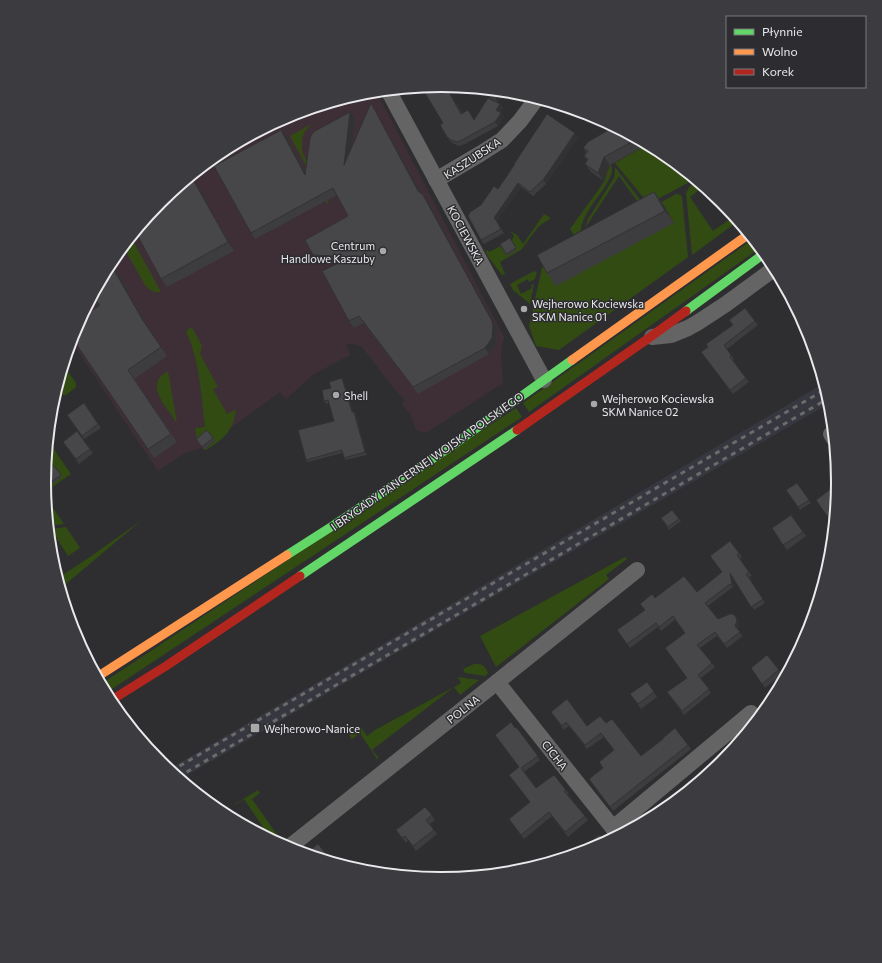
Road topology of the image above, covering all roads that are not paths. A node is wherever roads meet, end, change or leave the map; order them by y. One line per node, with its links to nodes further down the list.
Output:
1 (391, 95): 3 (street, KOCIEWSKA)
2 (533, 103): 3 (street, KASZUBSKA)
3 (436, 180): 8 (street, KOCIEWSKA)
4 (745, 237): 8 (main road, I BRYGADY PANCERNEJ WOJSKA POLSKIEGO)
5 (760, 258): 7 (main road)
6 (770, 272): 7 (street)
7 (649, 338): 12 (main road)
8 (544, 380): 10 (main road, I BRYGADY PANCERNEJ WOJSKA POLSKIEGO)
9 (637, 570): 11 (street, POLNA)
10 (102, 674)
11 (497, 682): 15 (street, CICHA); 16 (street, POLNA)
12 (116, 697)
13 (750, 713): 14 (street, CICHA)
14 (623, 826)
15 (616, 830)
16 (294, 843)

